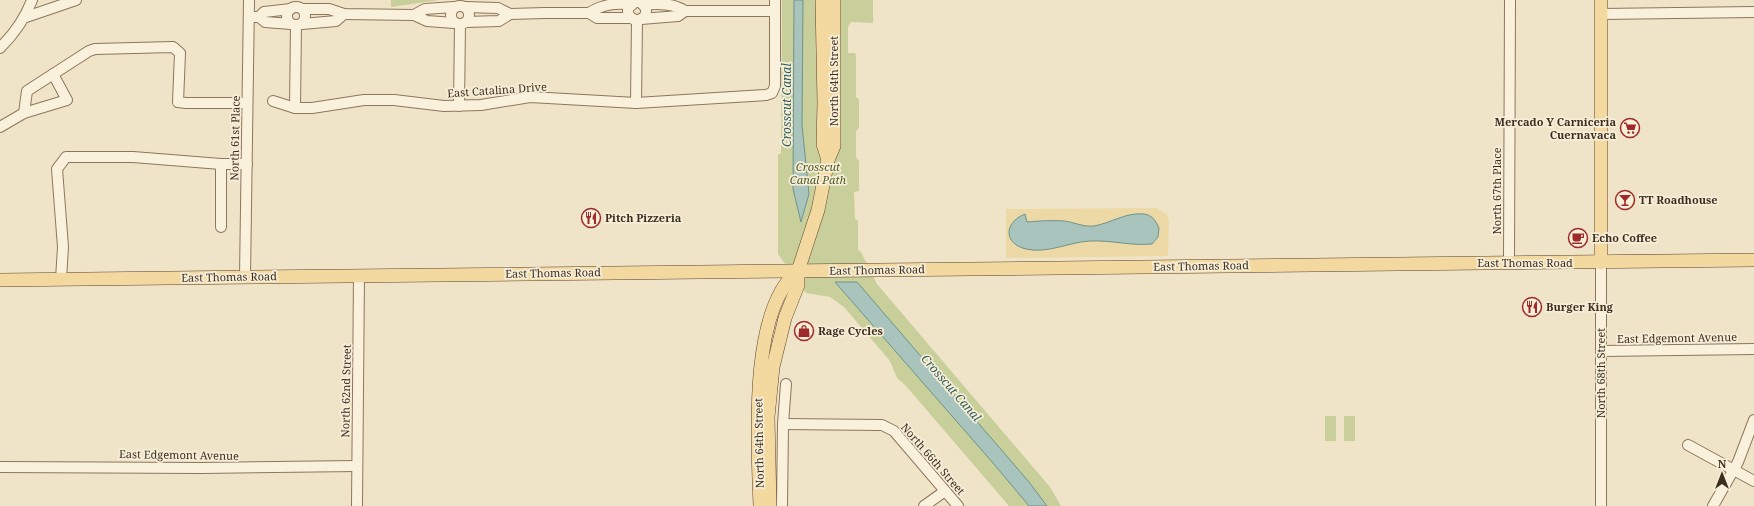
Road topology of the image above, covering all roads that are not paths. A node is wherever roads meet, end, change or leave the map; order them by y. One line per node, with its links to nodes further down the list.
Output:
1 (32, 0): 20 (street)
2 (76, 0): 20 (street)
3 (249, 0): 21 (street, North 61st Place)
4 (775, 0): 12 (street)
5 (822, 0): 34 (main road, North 64th Street)
6 (834, 0): 34 (main road, North 64th Street)
7 (1510, 0): 39 (street, North 67th Place)
8 (1601, 0): 18 (main road, North 68th Street)
9 (637, 3): 13 (street); 15 (street); 22 (street); 22 (street)
10 (460, 5): 17 (street); 19 (street); 23 (street); 23 (street)
11 (297, 6): 16 (street); 21 (street); 24 (street); 24 (street)
12 (775, 11): 13 (street); 29 (street, East Catalina Drive)
13 (685, 12): 22 (street)
14 (1754, 12): 18 (street)
15 (589, 13): 17 (street); 22 (street)
16 (344, 14): 19 (street); 24 (street)
17 (510, 14): 23 (street)
18 (1601, 14): 40 (main road, North 68th Street)
19 (414, 15): 23 (street)
20 (26, 17): 25 (street)
21 (254, 17): 24 (street); 28 (street, North 61st Place)
22 (637, 19): 29 (street)
23 (460, 23): 30 (street)
24 (296, 24): 31 (street)
25 (0, 48)
26 (53, 74): 28 (street); 32 (street); 32 (street)
27 (273, 101): 31 (street, East Catalina Drive)
28 (247, 103): 36 (street, North 61st Place)
29 (636, 103): 30 (street, East Catalina Drive)
30 (459, 106): 31 (street, East Catalina Drive)
31 (295, 108)
32 (24, 113): 33 (street)
33 (0, 127)
34 (828, 160): 41 (main road, North 64th Street)
35 (221, 164): 36 (street); 37 (street); 44 (street)
36 (247, 164): 43 (street, North 61st Place)
37 (221, 227)
38 (1754, 260): 40 (main road, East Thomas Road)
39 (1509, 263): 40 (main road, East Thomas Road); 41 (main road, East Thomas Road)
40 (1601, 263): 47 (street, North 68th Street)
41 (798, 271): 42 (main road, East Thomas Road); 49 (main road, North 64th Street)
42 (359, 275): 43 (main road, East Thomas Road); 53 (street, North 62nd Street)
43 (245, 277): 44 (main road, East Thomas Road)
44 (61, 279): 45 (main road, East Thomas Road)
45 (0, 280)
46 (1754, 349): 47 (street, East Edgemont Avenue)
47 (1601, 351): 64 (street, North 68th Street)
48 (786, 384): 51 (street, North 64th Street)
49 (763, 410): 59 (main road, North 64th Street); 60 (main road, North 64th Street)
50 (1754, 420): 55 (street)
51 (783, 424): 57 (street, North 66th Street); 61 (street, North 64th Street)
52 (1688, 445): 55 (street)
53 (357, 466): 54 (street, East Edgemont Avenue); 58 (street, North 62nd Street)
54 (0, 467)
55 (1733, 471): 56 (street); 65 (street)
56 (1754, 481)
57 (945, 490): 62 (street); 63 (street, North 66th Street)
58 (357, 506)
59 (760, 506)
60 (770, 506)
61 (782, 506)
62 (924, 506)
63 (958, 506)
64 (1601, 506)
65 (1713, 506)

